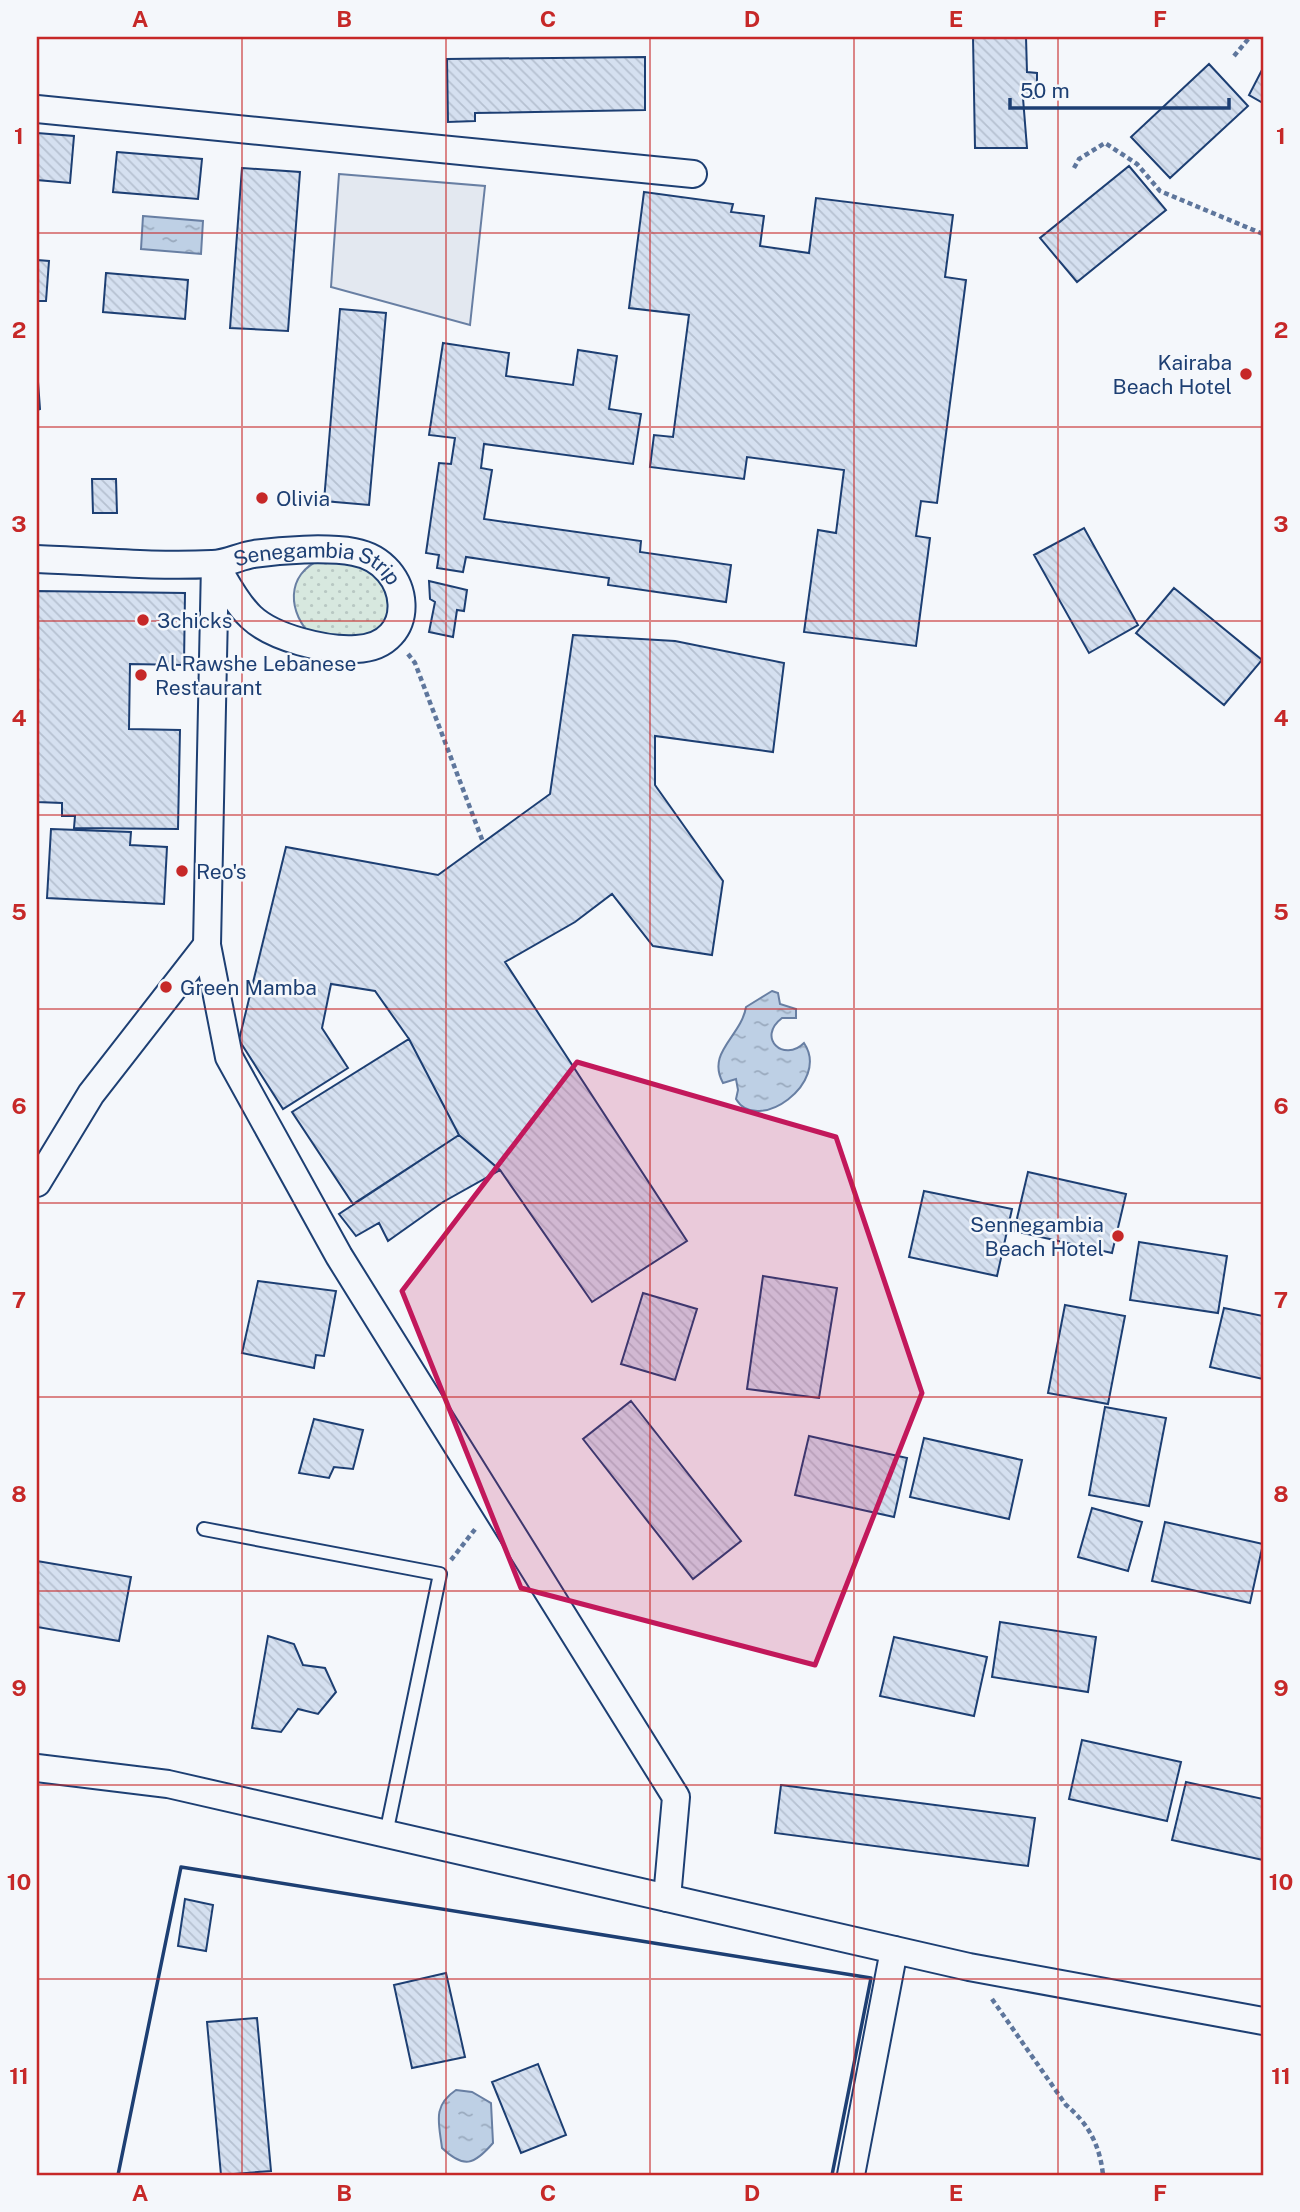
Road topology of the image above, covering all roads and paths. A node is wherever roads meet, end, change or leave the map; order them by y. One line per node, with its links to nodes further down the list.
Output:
1 (1250, 37): 2 (path)
2 (1234, 57)
3 (37, 109): 5 (street)
4 (1074, 168): 6 (path)
5 (692, 174)
6 (1263, 234)
7 (37, 559): 8 (street, Senegambia Strip)
8 (215, 564): 9 (street, Senegambia Strip); 9 (street, Senegambia Strip); 11 (street)
9 (392, 634): 10 (path)
10 (483, 842)
11 (206, 945): 12 (street); 13 (street)
12 (37, 1184)
13 (494, 1504): 15 (path); 18 (street)
14 (204, 1529): 15 (lane)
15 (440, 1574): 17 (lane)
16 (37, 1768): 17 (street)
17 (386, 1833): 18 (street)
18 (667, 1898): 19 (street)
19 (894, 1950): 20 (street); 22 (street)
20 (969, 1966): 21 (street); 23 (path)
21 (1263, 2021)
22 (851, 2175)
23 (1102, 2175)

